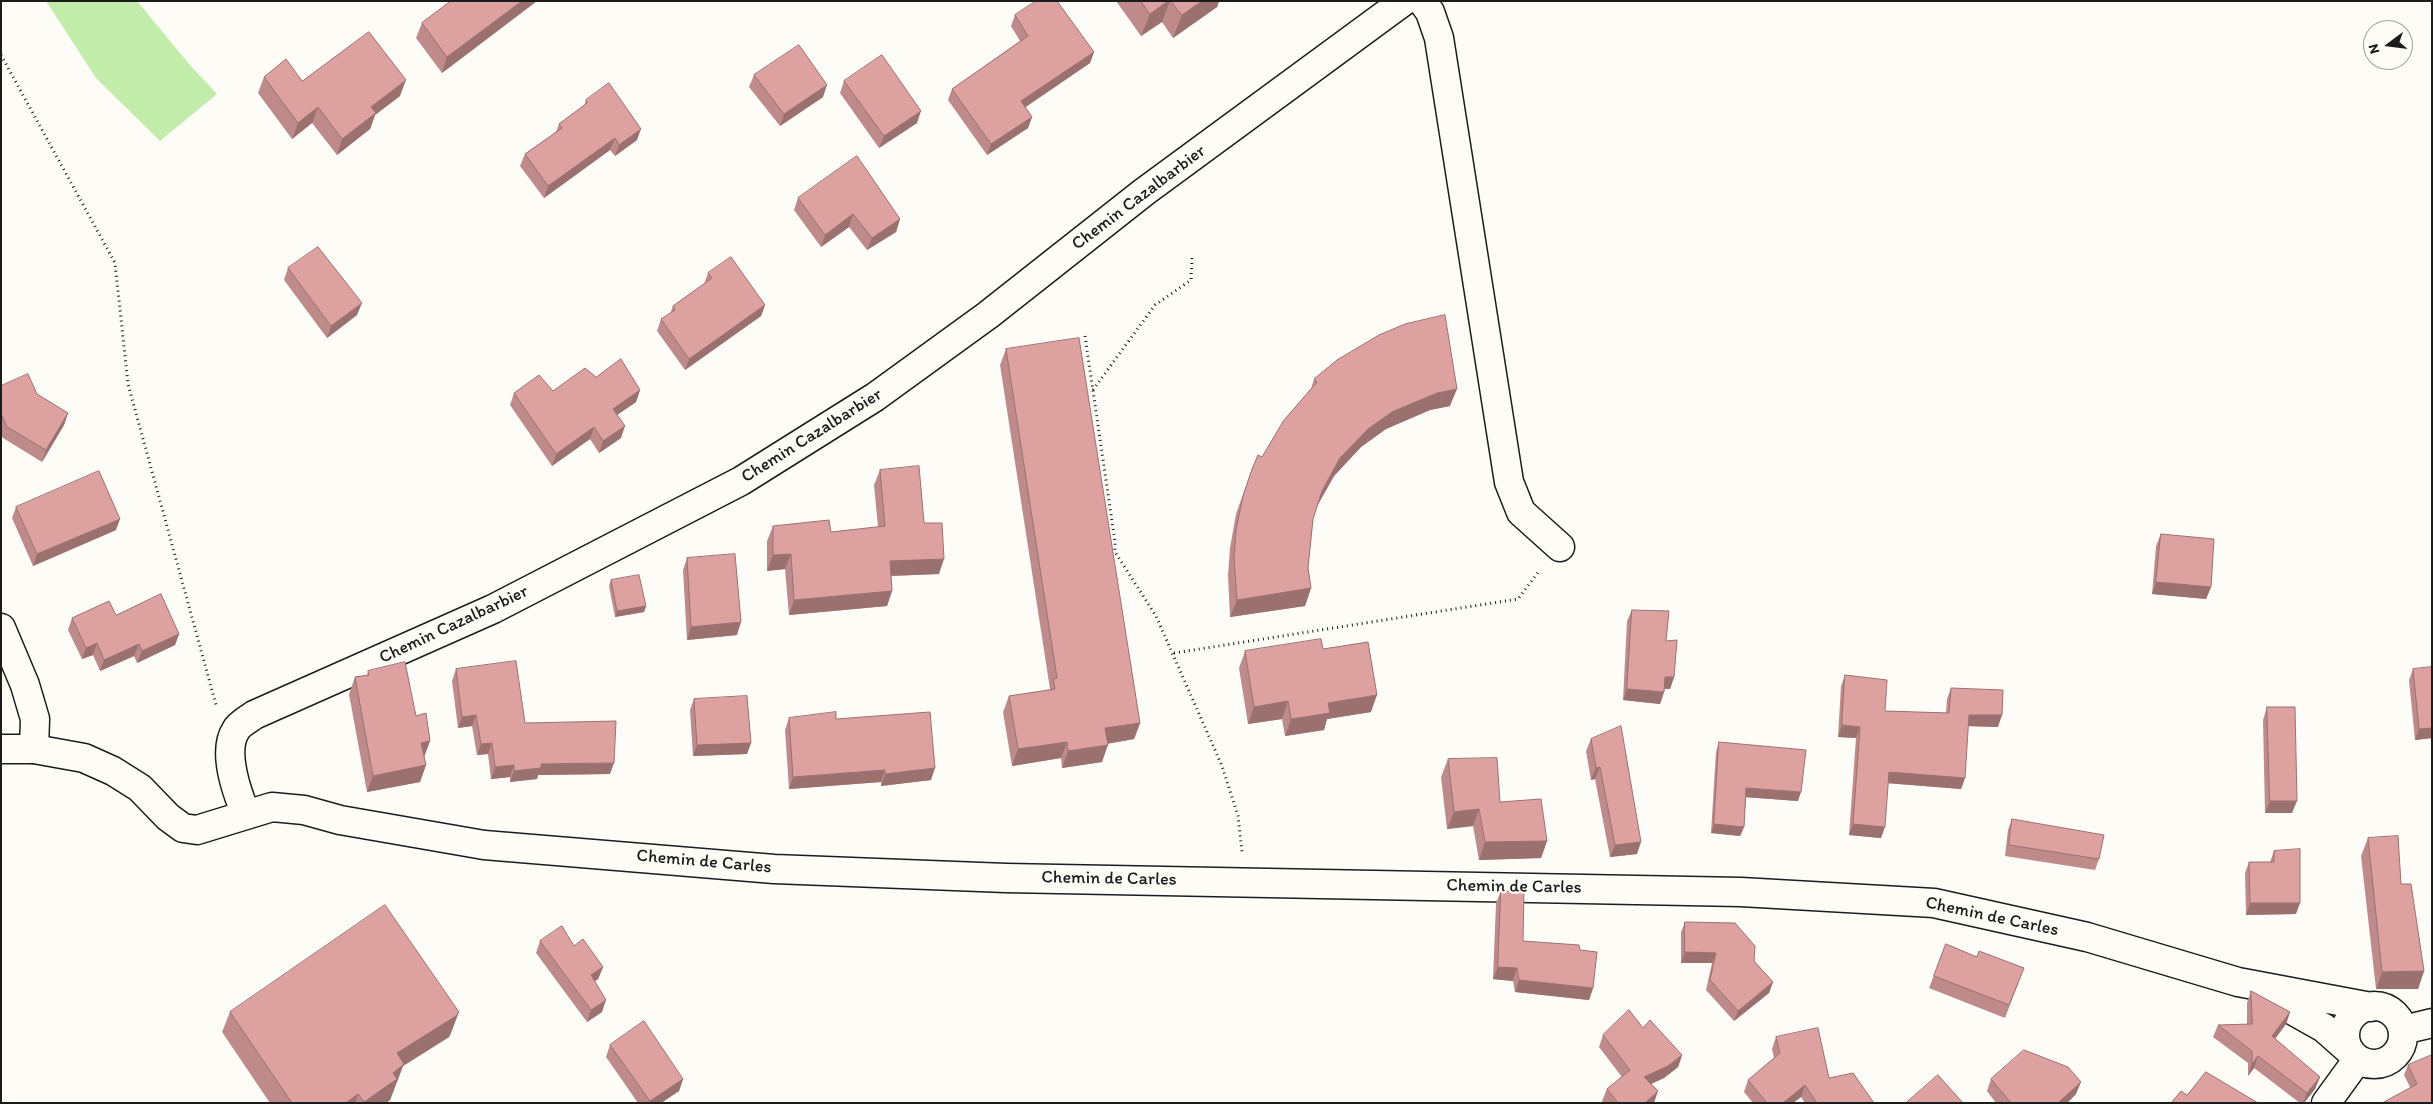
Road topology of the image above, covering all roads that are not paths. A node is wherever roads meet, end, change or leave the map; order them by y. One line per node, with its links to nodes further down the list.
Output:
1 (1404, 1): 7 (street, Chemin Cazalbarbier)
2 (1422, 1): 3 (street)
3 (1560, 546)
4 (1, 628): 6 (street)
5 (1, 749): 6 (street, Chemin de Carles)
6 (34, 750): 7 (street, Chemin de Carles)
7 (246, 814): 8 (street, Chemin de Carles)
8 (2238, 982): 9 (street, Chemin de Carles); 12 (street, Chemin de Carles)
9 (2371, 1007): 11 (street); 12 (street)
10 (2432, 1023): 11 (street)
11 (2403, 1030): 12 (street)
12 (2354, 1055): 13 (street)
13 (2326, 1103)

